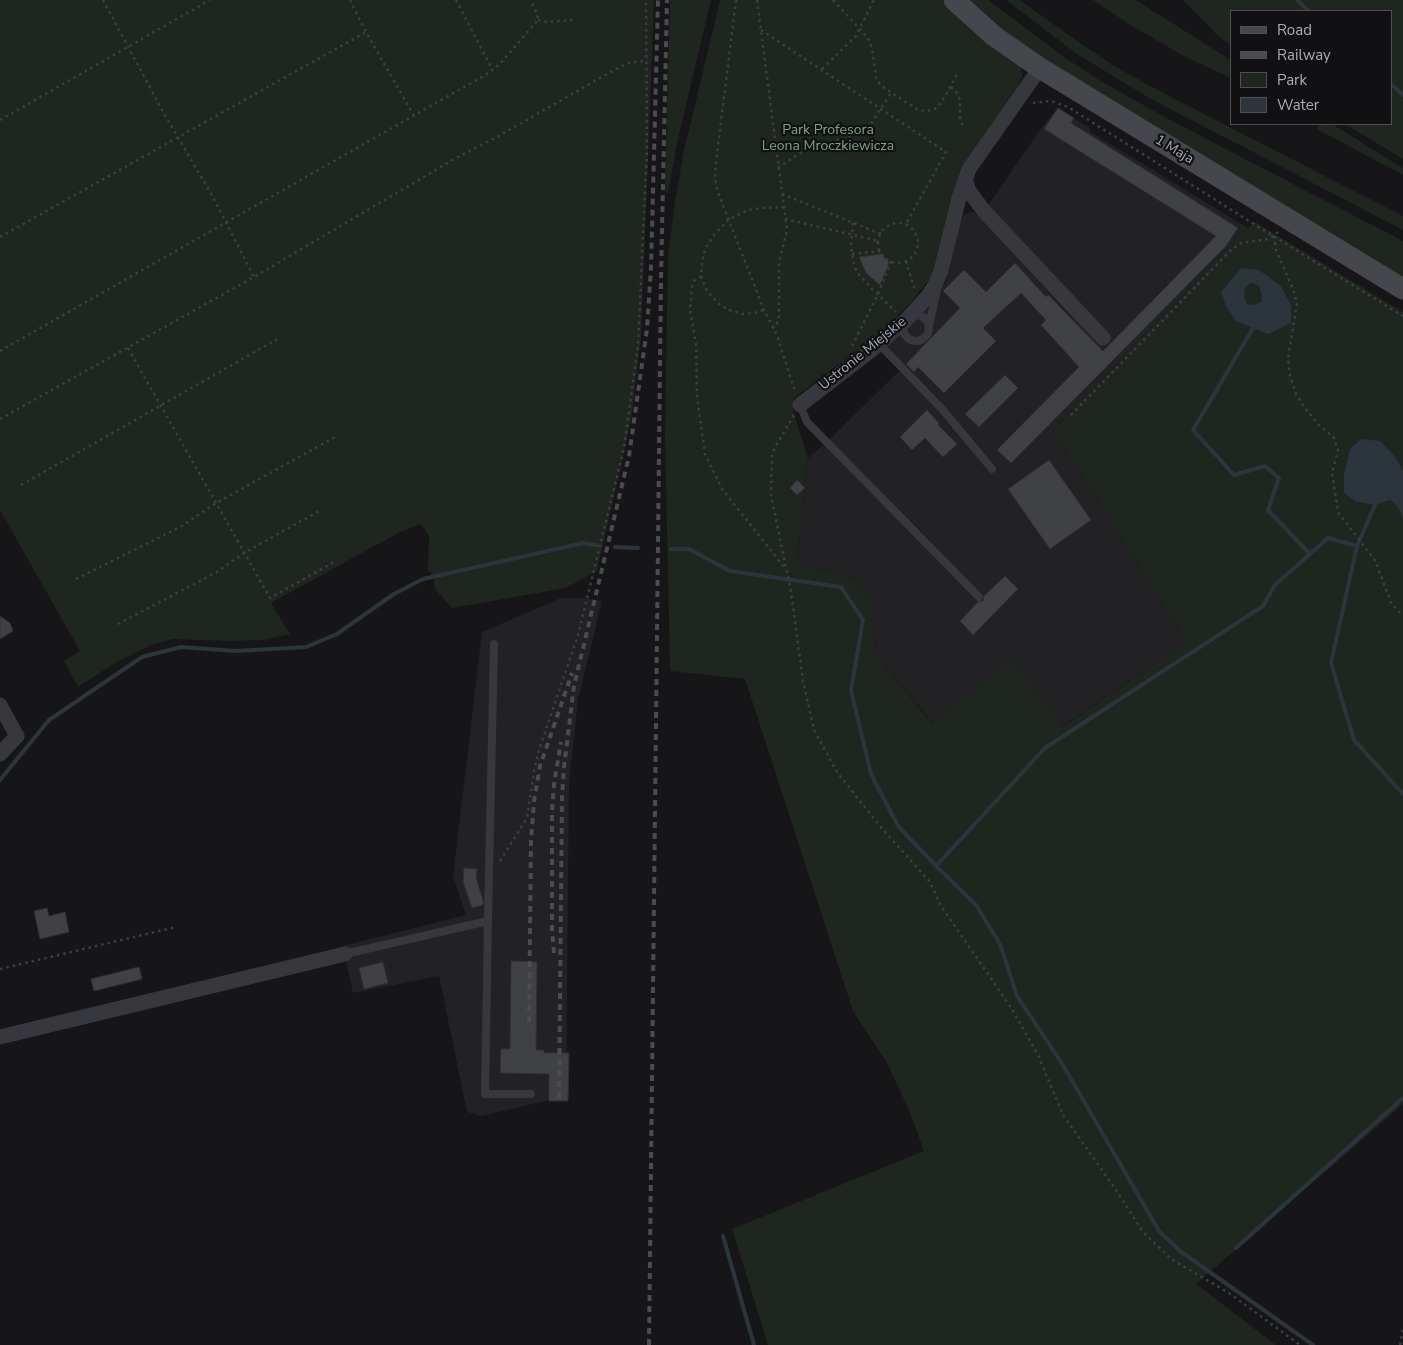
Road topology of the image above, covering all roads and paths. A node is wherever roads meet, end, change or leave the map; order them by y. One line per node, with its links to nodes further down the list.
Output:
1 (103, 0): 17 (path)
2 (210, 0): 17 (path)
3 (350, 0): 16 (path)
4 (456, 0): 21 (path)
5 (530, 0): 12 (path)
6 (646, 0): 18 (path)
7 (736, 0): 36 (path)
8 (757, 0): 15 (path)
9 (833, 0): 14 (path)
10 (874, 0): 14 (path)
11 (954, 0): 19 (street, 1 Maja)
12 (538, 20): 13 (path); 21 (path)
13 (573, 20)
14 (860, 29): 20 (path); 24 (path)
15 (761, 30): 20 (path); 31 (path)
16 (366, 32): 27 (path); 30 (path)
17 (128, 48): 28 (path); 30 (path)
18 (646, 61): 52 (path); 86 (path)
19 (1040, 68): 25 (street, Ustronie Miejskie); 37 (street, 1 Maja)
20 (822, 69): 26 (path)
21 (492, 70): 27 (path)
22 (957, 75): 23 (path)
23 (951, 87): 24 (path); 29 (path)
24 (891, 93): 26 (path)
25 (1018, 100): 32 (street, Ustronie Miejskie); 43 (path)
26 (882, 109): 31 (path); 40 (path)
27 (414, 116): 38 (path)
28 (0, 120)
29 (964, 127)
30 (177, 136): 38 (path); 44 (path)
31 (778, 168): 33 (path)
32 (965, 179): 50 (street, Ustronie Miejskie); 62 (street)
33 (782, 194): 34 (path); 39 (path)
34 (784, 207): 35 (path); 36 (path)
35 (785, 219): 42 (path); 60 (path)
36 (728, 220): 51 (path); 56 (path)
37 (1289, 220): 43 (path); 53 (street, 1 Maja)
38 (227, 223): 52 (path); 65 (path)
39 (853, 223): 41 (path); 42 (path)
40 (906, 224): 41 (path); 49 (path)
41 (881, 234): 45 (path)
42 (851, 235): 45 (path); 47 (path)
43 (1274, 236): 57 (path); 69 (path); 81 (path)
44 (0, 237)
45 (879, 241): 48 (path)
46 (880, 251): 47 (path)
47 (852, 254): 54 (path)
48 (891, 261): 49 (path); 54 (path)
49 (906, 261): 55 (path)
50 (943, 264): 55 (street, Ustronie Miejskie); 59 (lane)
51 (701, 276): 56 (path); 78 (path)
52 (254, 277): 64 (path)
53 (1403, 289)
54 (878, 294): 58 (path); 66 (path)
55 (920, 305): 58 (street, Ustronie Miejskie)
56 (764, 310): 60 (path)
57 (1403, 316)
58 (906, 320): 59 (lane); 59 (lane); 63 (street, Ustronie Miejskie)
59 (929, 326)
60 (773, 328): 68 (path)
61 (280, 337): 67 (path)
62 (1102, 338)
63 (879, 344): 68 (street, Ustronie Miejskie); 72 (lane)
64 (128, 348): 67 (path); 70 (path)
65 (0, 351)
66 (848, 353)
67 (160, 405): 73 (path); 74 (path)
68 (800, 405): 78 (path); 80 (lane)
69 (1071, 414)
70 (0, 419)
71 (338, 436): 74 (path)
72 (992, 469)
73 (21, 485)
74 (216, 503): 76 (path); 79 (path)
75 (321, 510): 76 (path)
76 (244, 553): 77 (path); 82 (path)
77 (336, 561)
78 (786, 568): 94 (path)
79 (76, 579)
80 (980, 597)
81 (1403, 616)
82 (118, 624)
83 (494, 644): 86 (lane)
84 (0, 705): 85 (street)
85 (0, 754)
86 (489, 879): 87 (lane)
87 (488, 921): 89 (lane); 92 (lane)
88 (176, 927): 90 (path)
89 (345, 954): 91 (street)
90 (0, 969)
91 (0, 1037)
92 (531, 1094)
93 (1403, 1328): 95 (path)
94 (1300, 1345)
95 (1400, 1345)

